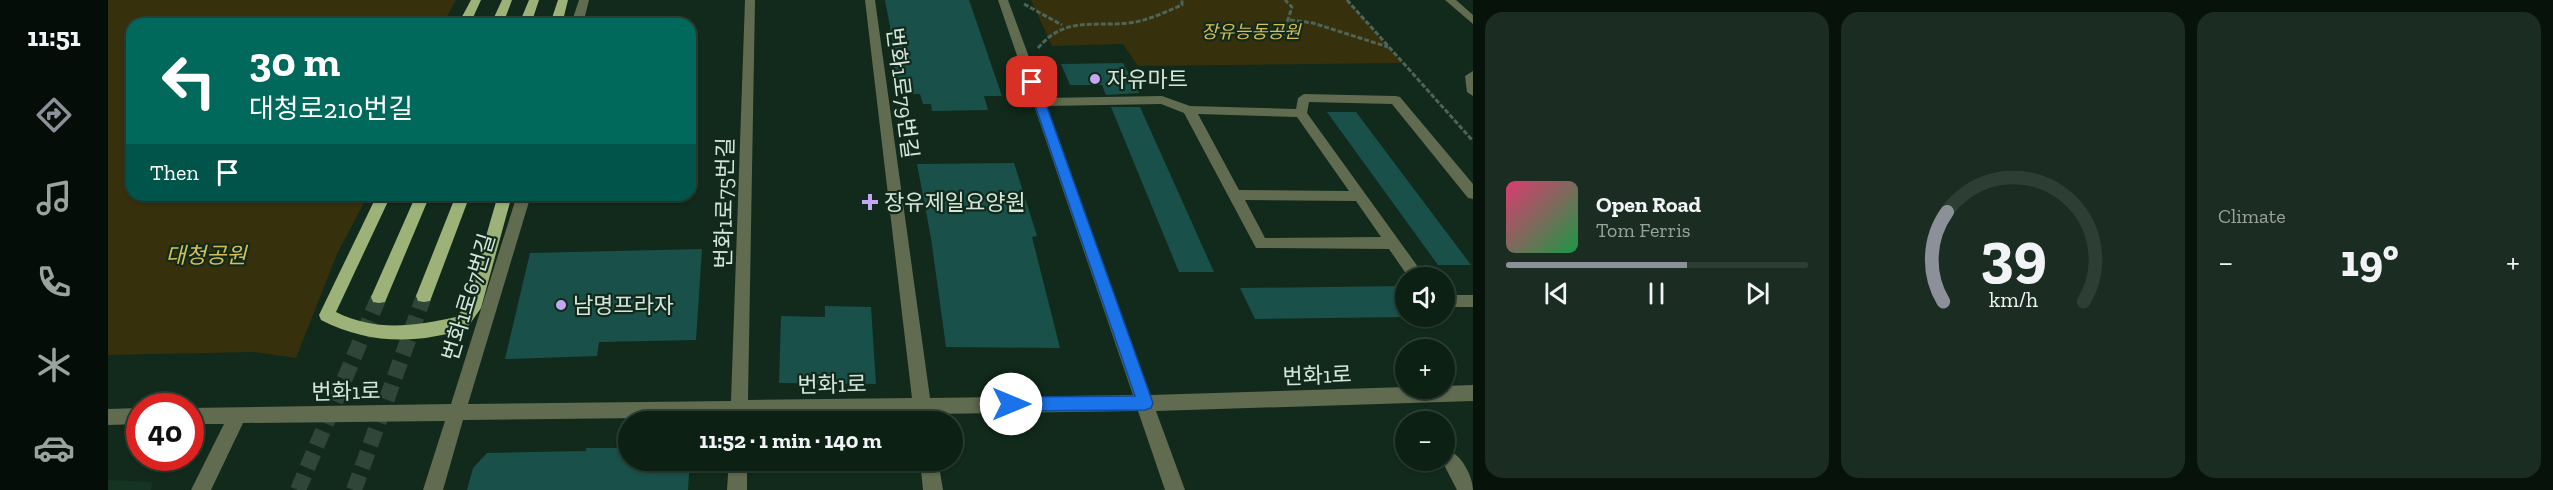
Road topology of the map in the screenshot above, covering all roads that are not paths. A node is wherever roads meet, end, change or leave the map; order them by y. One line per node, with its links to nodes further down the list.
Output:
1 (476, 0): 10 (main road)
2 (507, 0): 11 (main road)
3 (534, 0): 12 (main road)
4 (563, 0): 13 (main road)
5 (584, 0): 14 (street)
6 (750, 0): 37 (street, 번화1로75번길)
7 (870, 0): 38 (street, 번화1로79번길)
8 (1004, 0): 18 (street)
9 (1450, 0): 15 (street)
10 (467, 18)
11 (499, 18)
12 (527, 18)
13 (558, 18)
14 (579, 18)
15 (1473, 21)
16 (1473, 75): 17 (street)
17 (1473, 92)
18 (1040, 102): 19 (street); 36 (street)
19 (1189, 110): 20 (street); 22 (street)
20 (1301, 112): 21 (street); 23 (street)
21 (1473, 194)
22 (1235, 195): 23 (street); 29 (street)
23 (1360, 196): 29 (street)
24 (381, 201): 27 (main road)
25 (420, 201): 32 (main road)
26 (461, 201): 31 (main road)
27 (503, 201)
28 (522, 201): 40 (street, 번화1로67번길)
29 (1394, 243): 30 (street)
30 (1410, 267)
31 (424, 296)
32 (379, 297)
33 (1455, 301): 34 (street)
34 (1473, 301)
35 (1473, 393): 36 (street, 번화1로)
36 (1145, 403): 39 (street, 번화1로); 53 (street)
37 (739, 411)
38 (922, 411)
39 (963, 411)
40 (456, 412): 41 (street, 번화1로); 42 (street, 번화1로); 50 (street, 번화1로67번길)
41 (618, 413)
42 (238, 415): 44 (street, 번화1로); 49 (street)
43 (126, 416): 45 (street)
44 (204, 416)
45 (108, 417)
46 (1455, 468): 54 (street)
47 (738, 471): 51 (street)
48 (930, 471): 52 (street)
49 (201, 490)
50 (433, 490)
51 (737, 490)
52 (933, 490)
53 (1175, 490)
54 (1467, 490)

